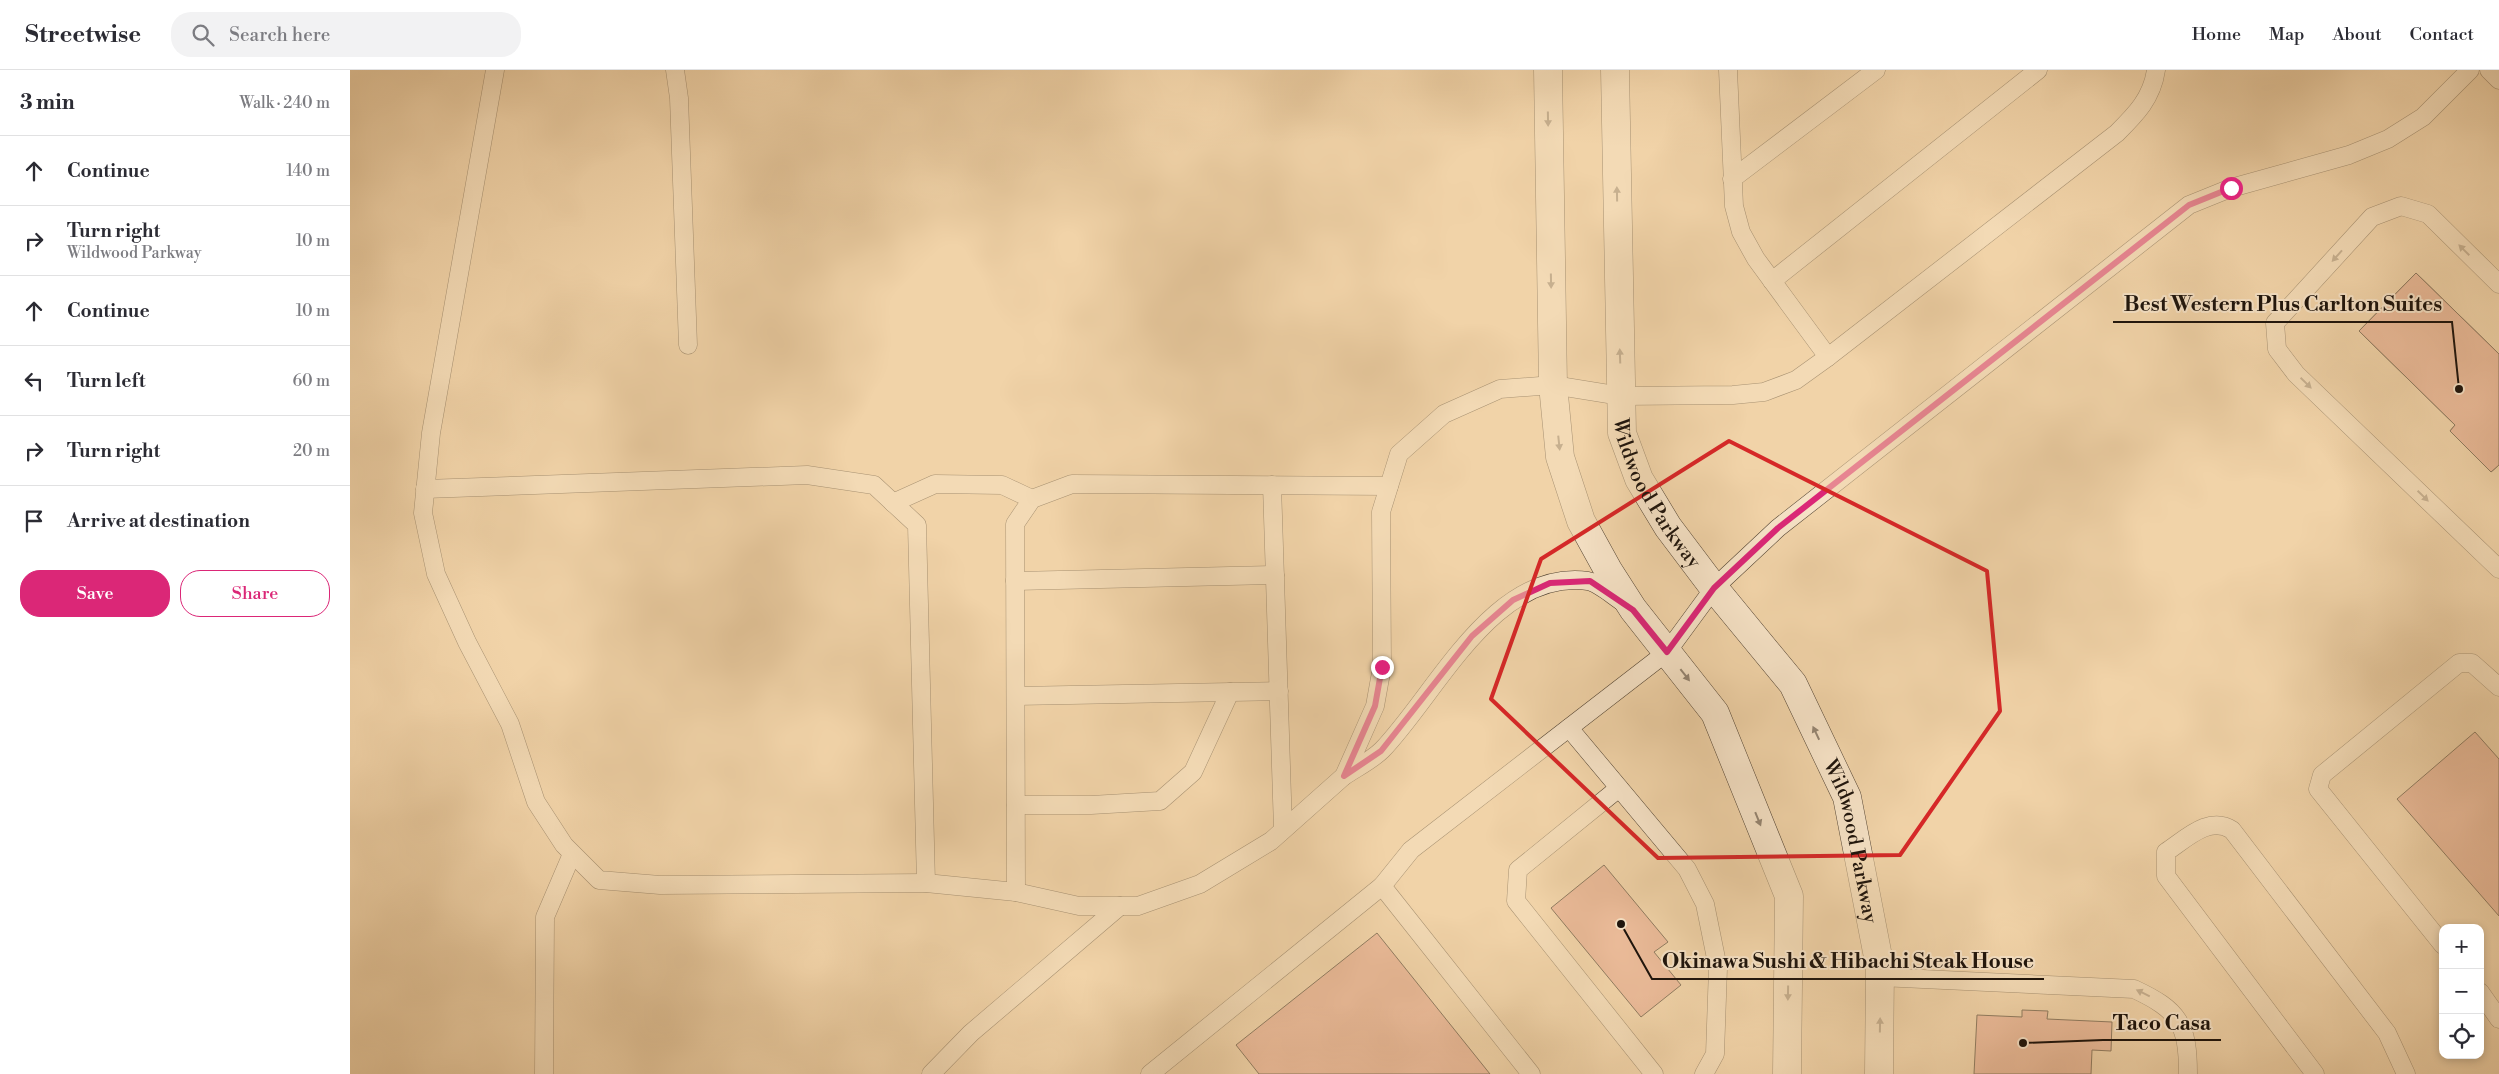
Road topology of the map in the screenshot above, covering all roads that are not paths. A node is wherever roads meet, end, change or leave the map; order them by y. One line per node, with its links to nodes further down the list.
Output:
1 (495, 70): 21 (lane)
2 (676, 70): 15 (lane)
3 (1548, 70): 17 (street, one-way to 17)
4 (1615, 70): 18 (street, Wildwood Parkway, one-way to 4)
5 (1728, 70): 12 (lane)
6 (1876, 70): 12 (lane)
7 (2038, 70): 13 (lane)
8 (2156, 70): 16 (lane)
9 (2470, 70): 27 (lane)
10 (2489, 70): 11 (lane)
11 (2499, 80)
12 (1732, 179): 13 (lane)
13 (1772, 281): 16 (lane)
14 (2499, 284): 24 (lane, one-way to 24)
15 (688, 346)
16 (1828, 357): 18 (lane)
17 (1553, 385): 18 (lane); 20 (lane); 28 (street, one-way to 28)
18 (1621, 396): 27 (street, Wildwood Parkway)
19 (1272, 485): 20 (lane); 22 (lane); 25 (lane)
20 (1389, 486): 35 (lane)
21 (425, 489): 23 (lane); 39 (lane)
22 (1032, 499): 23 (lane); 26 (lane)
23 (893, 503): 40 (lane)
24 (2499, 569)
25 (1275, 575): 26 (lane); 31 (lane)
26 (1016, 580): 33 (lane)
27 (1714, 588): 29 (lane); 45 (street, Wildwood Parkway, one-way to 27)
28 (1633, 610): 29 (street); 35 (lane)
29 (1667, 652): 34 (lane); 54 (street, one-way to 54)
30 (2499, 687): 44 (lane)
31 (1279, 691): 32 (lane); 38 (lane)
32 (1230, 692): 33 (lane); 37 (lane)
33 (1016, 696): 37 (lane)
34 (1568, 728): 36 (lane); 41 (lane)
35 (1344, 776): 38 (lane)
36 (1620, 788): 52 (lane); 53 (lane)
37 (1016, 805): 42 (lane)
38 (1284, 829): 43 (lane)
39 (572, 854): 40 (lane); 48 (lane)
40 (926, 883): 42 (lane)
41 (1382, 886): 50 (lane); 51 (lane)
42 (1016, 892): 43 (lane)
43 (1120, 906): 49 (lane)
44 (2439, 940)
45 (1880, 977): 55 (street, Wildwood Parkway, one-way to 45); 56 (lane, one-way to 45)
46 (2484, 998): 47 (lane)
47 (2499, 1019)
48 (544, 1074)
49 (931, 1074)
50 (1150, 1074)
51 (1531, 1074)
52 (1654, 1074)
53 (1704, 1074)
54 (1787, 1074)
55 (1879, 1074)
56 (2188, 1074)
57 (2315, 1074): 58 (lane)
58 (2406, 1074)

